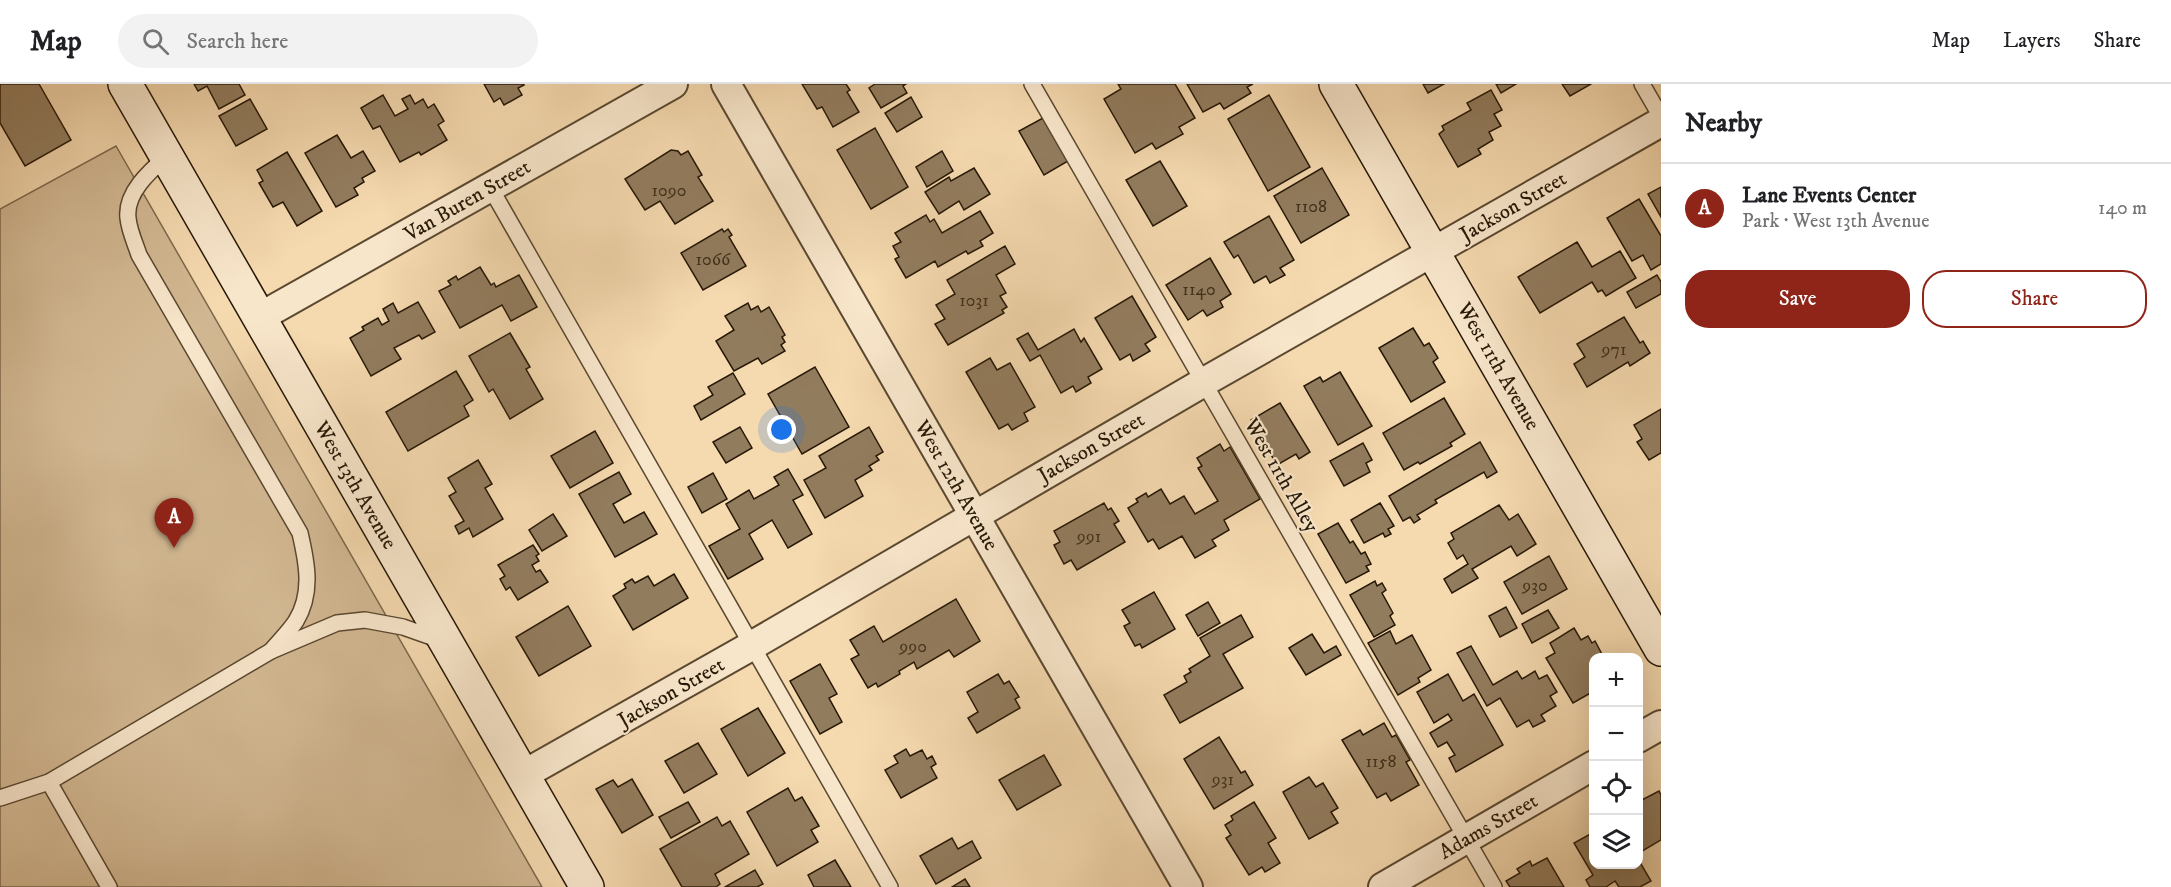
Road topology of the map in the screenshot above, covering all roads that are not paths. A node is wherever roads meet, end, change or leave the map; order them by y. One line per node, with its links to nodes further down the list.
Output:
1 (125, 84): 9 (main road, West 13th Avenue)
2 (673, 84): 10 (street, Van Buren Street)
3 (726, 84): 14 (street, West 12th Avenue)
4 (1032, 84): 13 (lane, West 11th Alley)
5 (1336, 84): 11 (main road, West 11th Avenue)
6 (1642, 84): 7 (lane)
7 (1661, 117)
8 (1661, 122): 11 (street, Jackson Street)
9 (167, 156): 12 (main road, West 13th Avenue); 18 (lane)
10 (490, 187): 12 (street, Van Buren Street); 16 (lane)
11 (1433, 252): 13 (street, Jackson Street); 17 (main road, West 11th Avenue)
12 (260, 317): 15 (main road, West 13th Avenue)
13 (1204, 382): 14 (street, Jackson Street); 25 (lane, West 11th Alley)
14 (974, 515): 16 (street, Jackson Street); 29 (street, West 12th Avenue)
15 (446, 642): 18 (lane); 22 (main road, West 13th Avenue)
16 (753, 645): 22 (street, Jackson Street); 28 (lane)
17 (1661, 649)
18 (271, 651): 23 (lane)
19 (1661, 725): 20 (street)
20 (1643, 735)
21 (1589, 767): 25 (street, Adams Street)
22 (523, 775): 27 (main road, West 13th Avenue)
23 (49, 782): 24 (lane); 26 (lane)
24 (0, 798)
25 (1467, 839): 30 (street, Adams Street); 31 (lane, West 11th Alley)
26 (109, 887)
27 (587, 887)
28 (890, 887)
29 (1188, 887)
30 (1383, 887)
31 (1494, 887)

